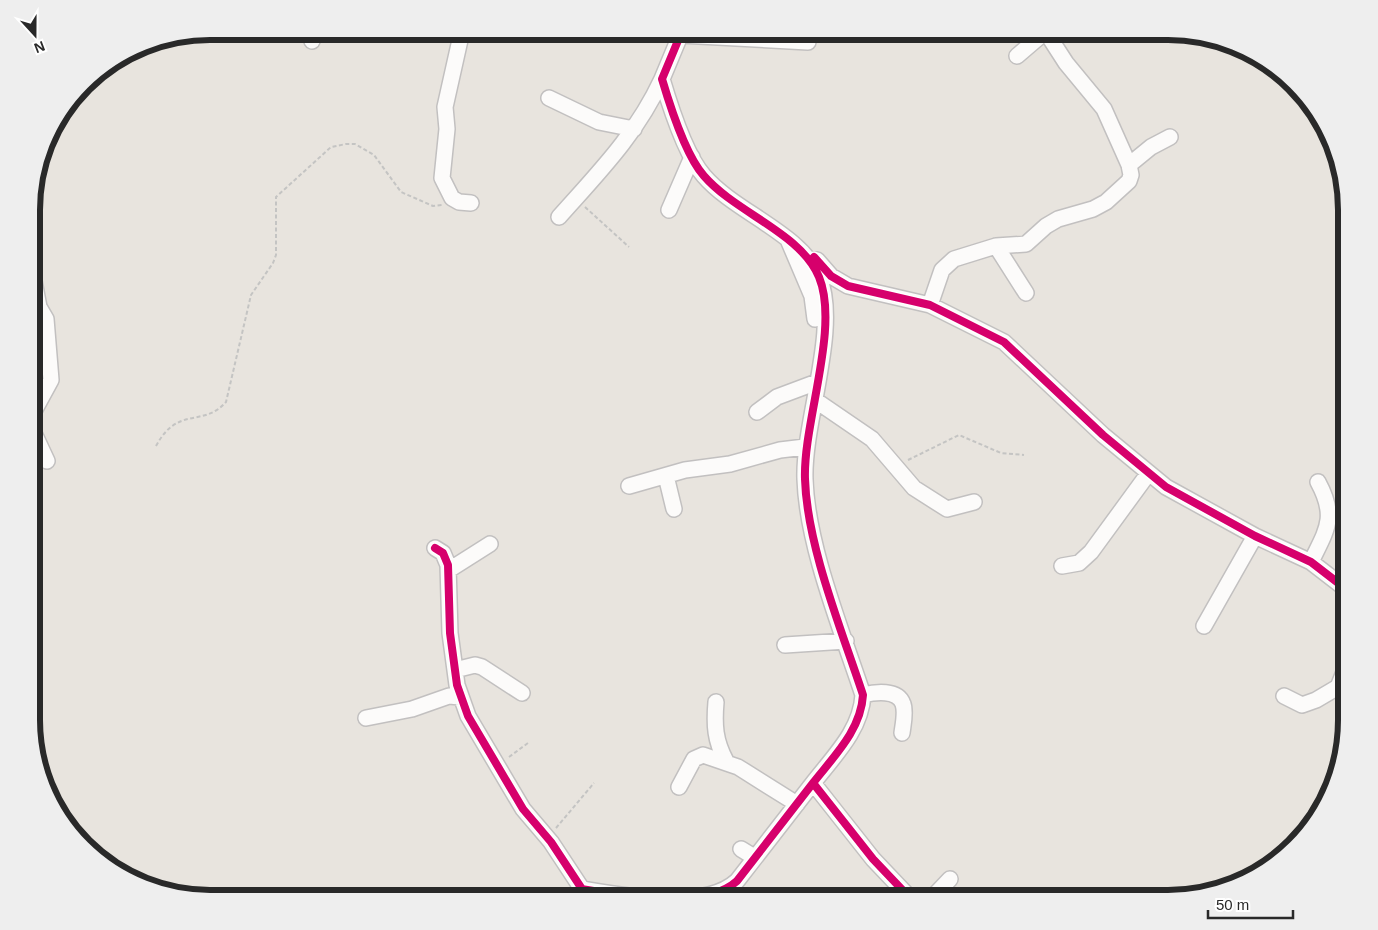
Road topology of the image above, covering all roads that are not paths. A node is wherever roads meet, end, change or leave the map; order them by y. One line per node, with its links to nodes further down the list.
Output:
1 (460, 40): 14 (street)
2 (678, 40): 8 (street)
3 (780, 40): 6 (street)
4 (1036, 40): 7 (street)
5 (1050, 40): 13 (street)
6 (808, 42)
7 (1017, 56)
8 (662, 79): 10 (street); 12 (street)
9 (549, 98): 10 (street)
10 (634, 129): 16 (street)
11 (1170, 137): 13 (street)
12 (692, 157): 15 (street); 17 (street)
13 (1129, 165): 18 (street)
14 (471, 203)
15 (669, 210)
16 (560, 218)
17 (791, 241): 20 (street); 22 (street); 23 (street)
18 (996, 246): 19 (street); 20 (street)
19 (1026, 293)
20 (930, 305): 30 (street)
21 (40, 309): 24 (street)
22 (815, 319)
23 (817, 382): 25 (street); 26 (street)
24 (40, 399)
25 (815, 400): 27 (street); 34 (street)
26 (757, 412)
27 (805, 447): 31 (street); 44 (street)
28 (40, 448): 29 (street)
29 (47, 461)
30 (1148, 474): 36 (street); 40 (street)
31 (666, 476): 33 (street); 35 (street)
32 (1318, 482): 39 (street)
33 (629, 486)
34 (974, 502)
35 (674, 509)
36 (1255, 536): 39 (street); 43 (street)
37 (490, 544): 41 (street)
38 (435, 548): 41 (street)
39 (1311, 562): 42 (street)
40 (1062, 566)
41 (449, 570): 46 (street)
42 (1338, 583)
43 (1204, 626)
44 (846, 641): 45 (street); 49 (street)
45 (785, 646)
46 (455, 670): 47 (street); 51 (street)
47 (522, 693)
48 (1338, 693): 50 (street)
49 (863, 694): 54 (street); 56 (street)
50 (1284, 696)
51 (460, 697): 53 (street); 62 (street)
52 (716, 702): 55 (street)
53 (366, 718)
54 (902, 733)
55 (726, 761): 57 (street); 58 (street)
56 (813, 783): 58 (street); 64 (street)
57 (679, 787)
58 (797, 804): 60 (street)
59 (741, 849): 60 (street)
60 (754, 857): 63 (street)
61 (950, 880): 65 (street)
62 (590, 890)
63 (727, 890)
64 (897, 890)
65 (941, 890)

